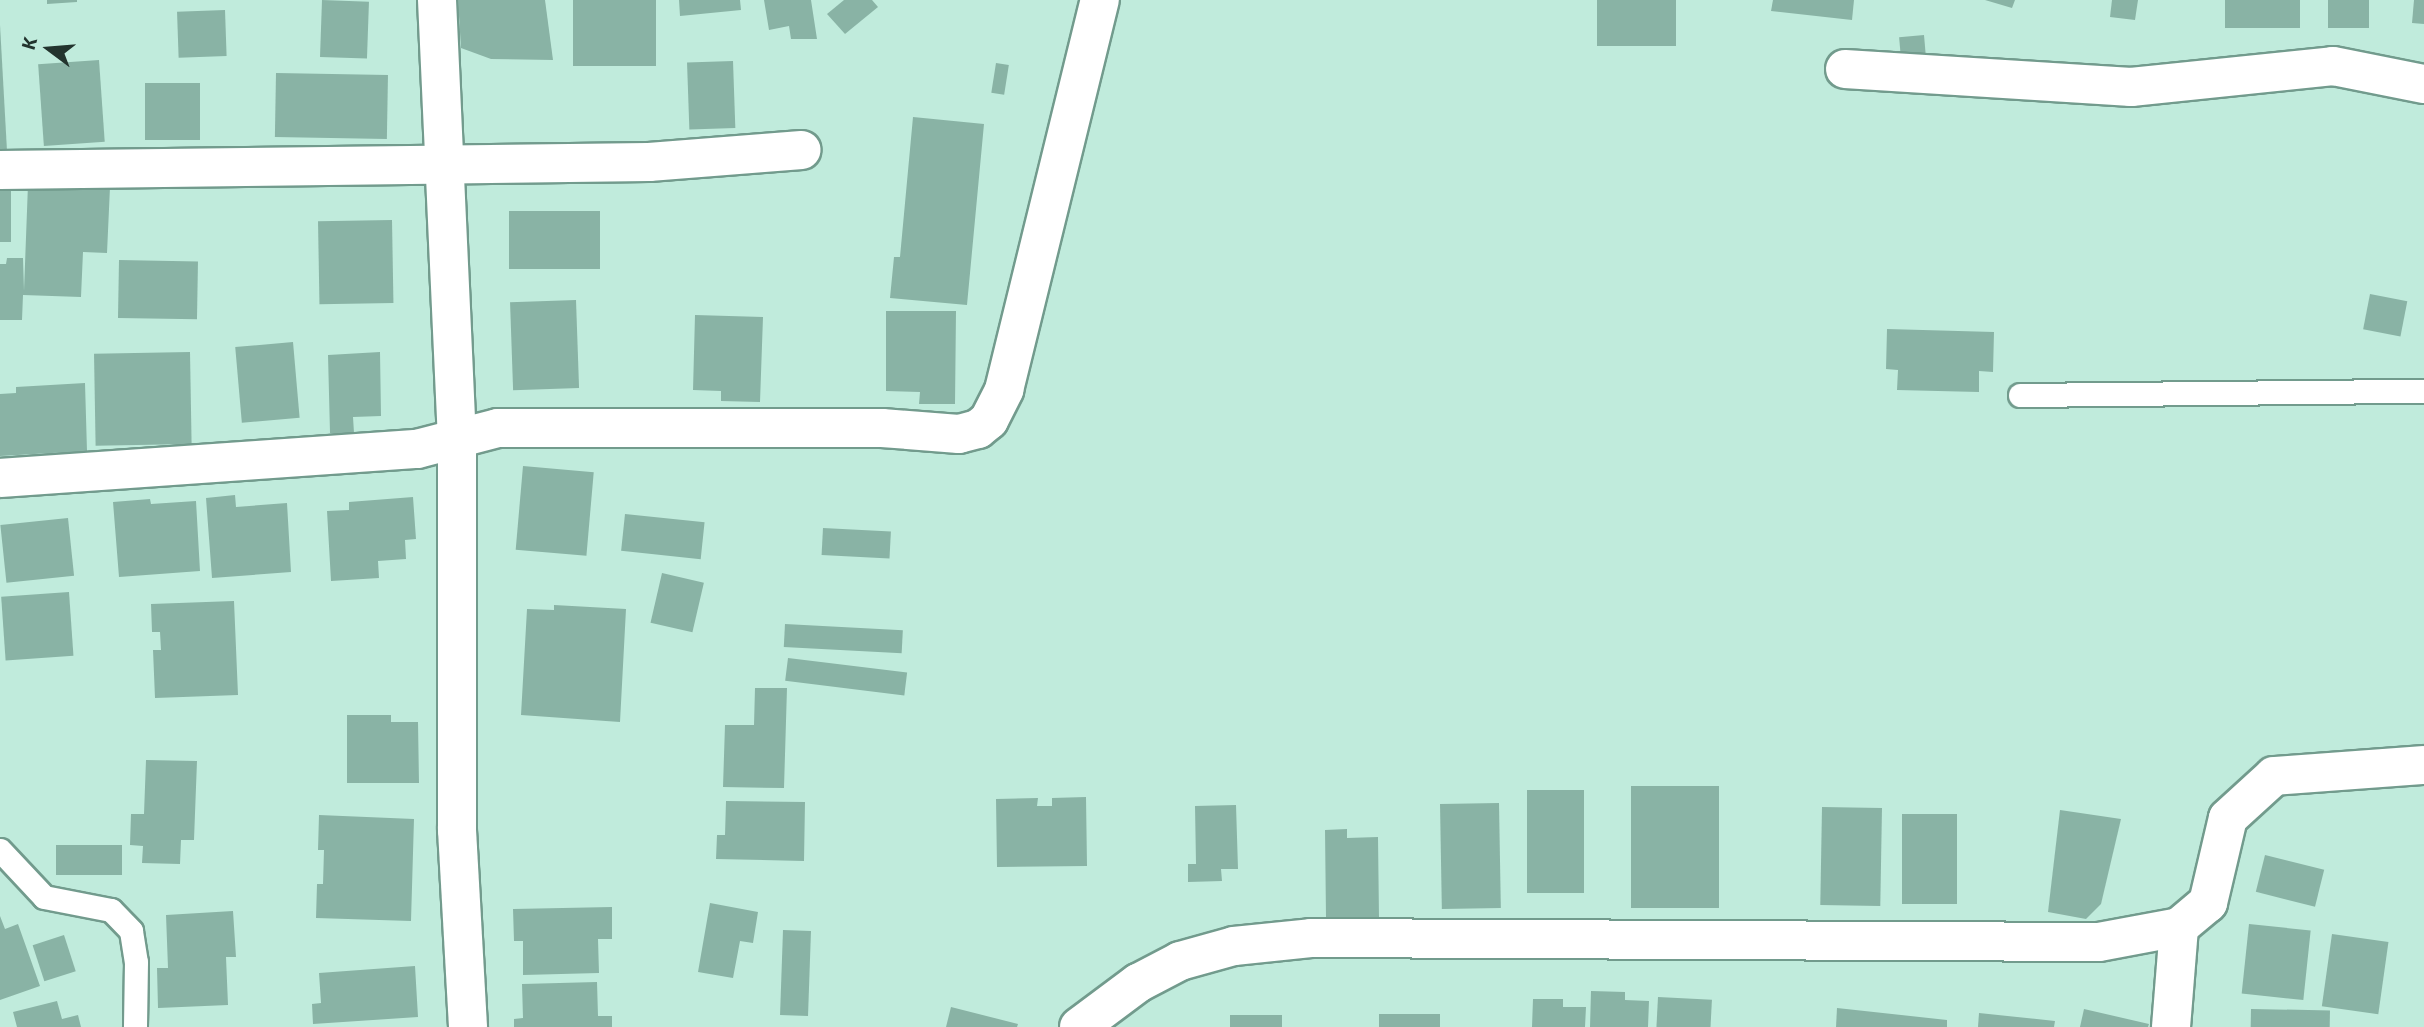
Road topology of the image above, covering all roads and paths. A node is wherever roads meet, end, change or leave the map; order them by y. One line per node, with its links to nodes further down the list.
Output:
1 (437, 0): 6 (street)
2 (1100, 0): 10 (street)
3 (1845, 69): 4 (street)
4 (2424, 84)
5 (802, 150): 6 (street)
6 (448, 164): 7 (street); 10 (street)
7 (0, 170)
8 (2424, 391): 9 (lane)
9 (2020, 395)
10 (457, 439): 11 (street); 16 (street)
11 (0, 478)
12 (2424, 765): 14 (street)
13 (0, 850): 15 (lane)
14 (2179, 927): 17 (street); 18 (street)
15 (135, 1027)
16 (467, 1027)
17 (1079, 1027)
18 (2171, 1027)

